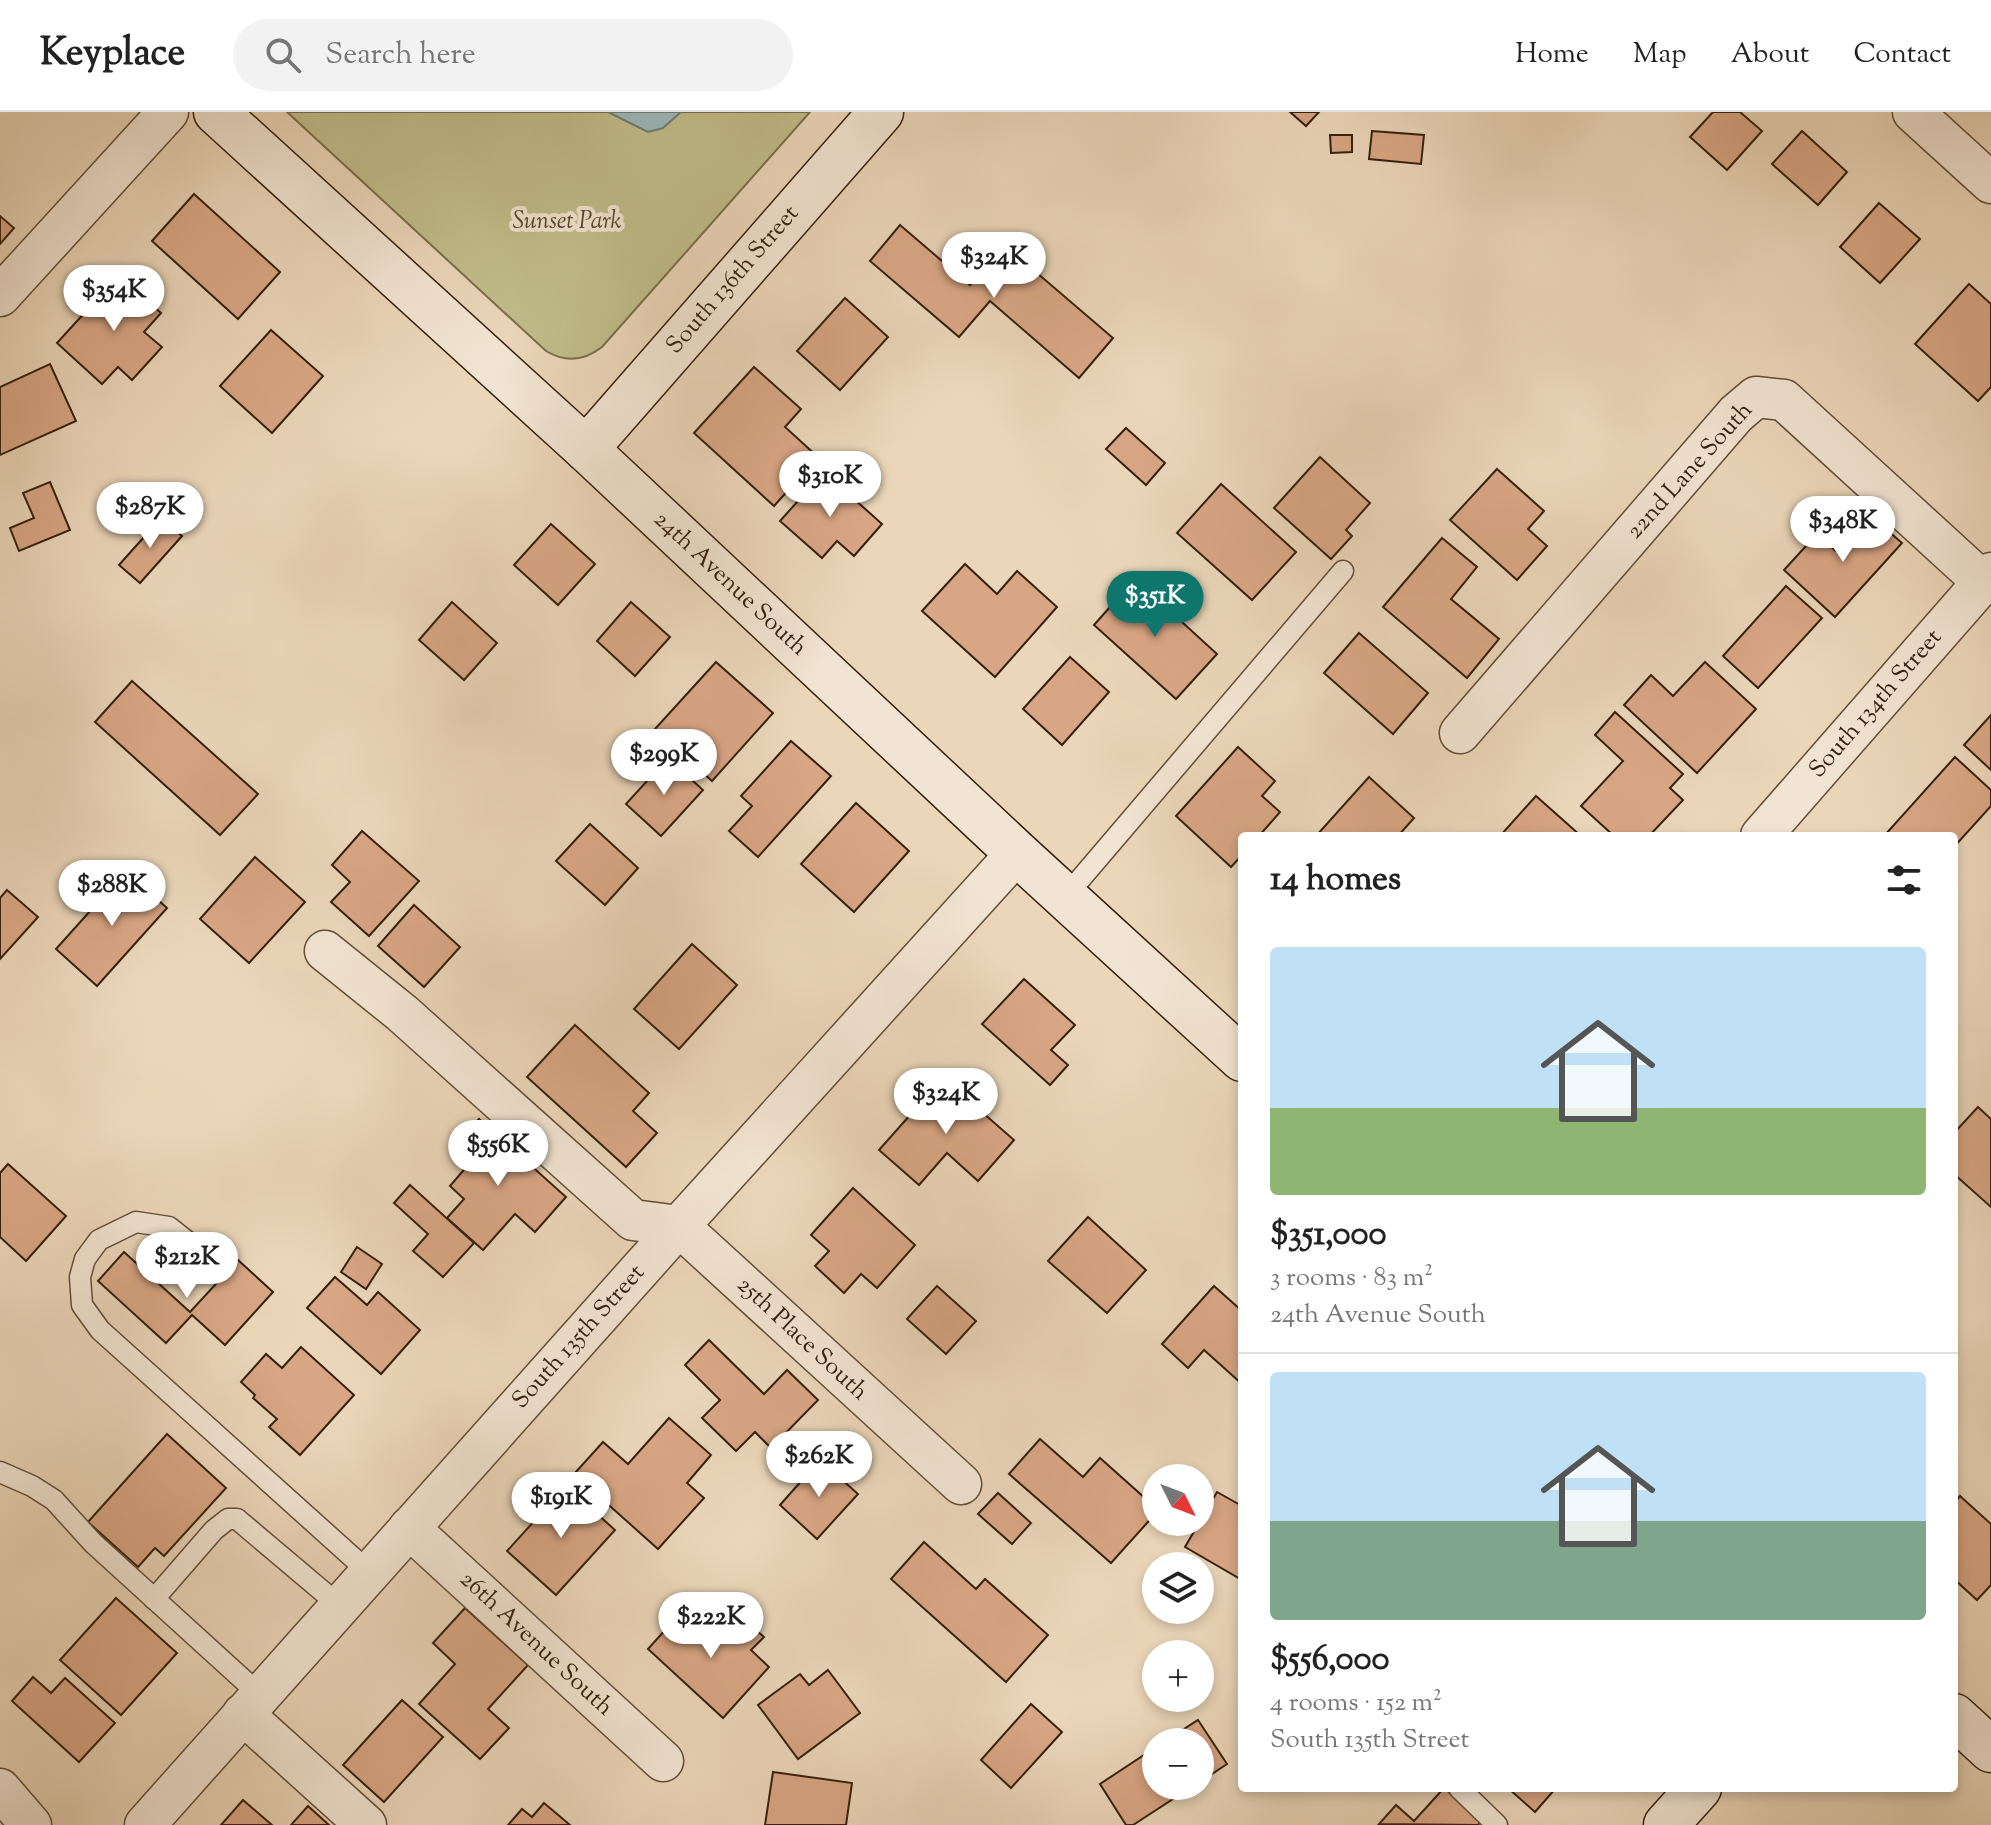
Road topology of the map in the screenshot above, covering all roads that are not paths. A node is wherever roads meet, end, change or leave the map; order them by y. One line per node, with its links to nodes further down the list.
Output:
1 (168, 112): 6 (street)
2 (216, 112): 7 (street, 24th Avenue South)
3 (881, 112): 7 (street, South 136th Street)
4 (1913, 112): 5 (street)
5 (1991, 183)
6 (0, 296)
7 (586, 449): 12 (street, 24th Avenue South)
8 (1343, 571): 13 (lane)
9 (1987, 577): 10 (street, 22nd Lane South); 11 (street, South 134th Street)
10 (1460, 733)
11 (1764, 832)
12 (1017, 853): 13 (street, 24th Avenue South); 16 (street, South 135th Street)
13 (1065, 897): 15 (street, 24th Avenue South)
14 (325, 951): 16 (street)
15 (1238, 1055)
16 (679, 1226): 19 (street, 25th Place South); 20 (street, South 135th Street)
17 (193, 1246): 21 (lane)
18 (0, 1472): 22 (lane)
19 (961, 1484)
20 (409, 1528): 21 (street, South 135th Street); 27 (street, 26th Avenue South)
21 (370, 1573): 23 (street, South 135th Street)
22 (154, 1599): 23 (lane); 24 (lane)
23 (340, 1606): 24 (street, South 135th Street)
24 (252, 1705): 32 (street, South 135th Street); 33 (street)
25 (1958, 1720): 26 (street)
26 (1991, 1750)
27 (663, 1761)
28 (0, 1789): 31 (street)
29 (1463, 1792): 34 (lane)
30 (1695, 1792): 35 (street)
31 (31, 1825)
32 (145, 1825)
33 (366, 1825)
34 (1497, 1825)
35 (1666, 1825)

